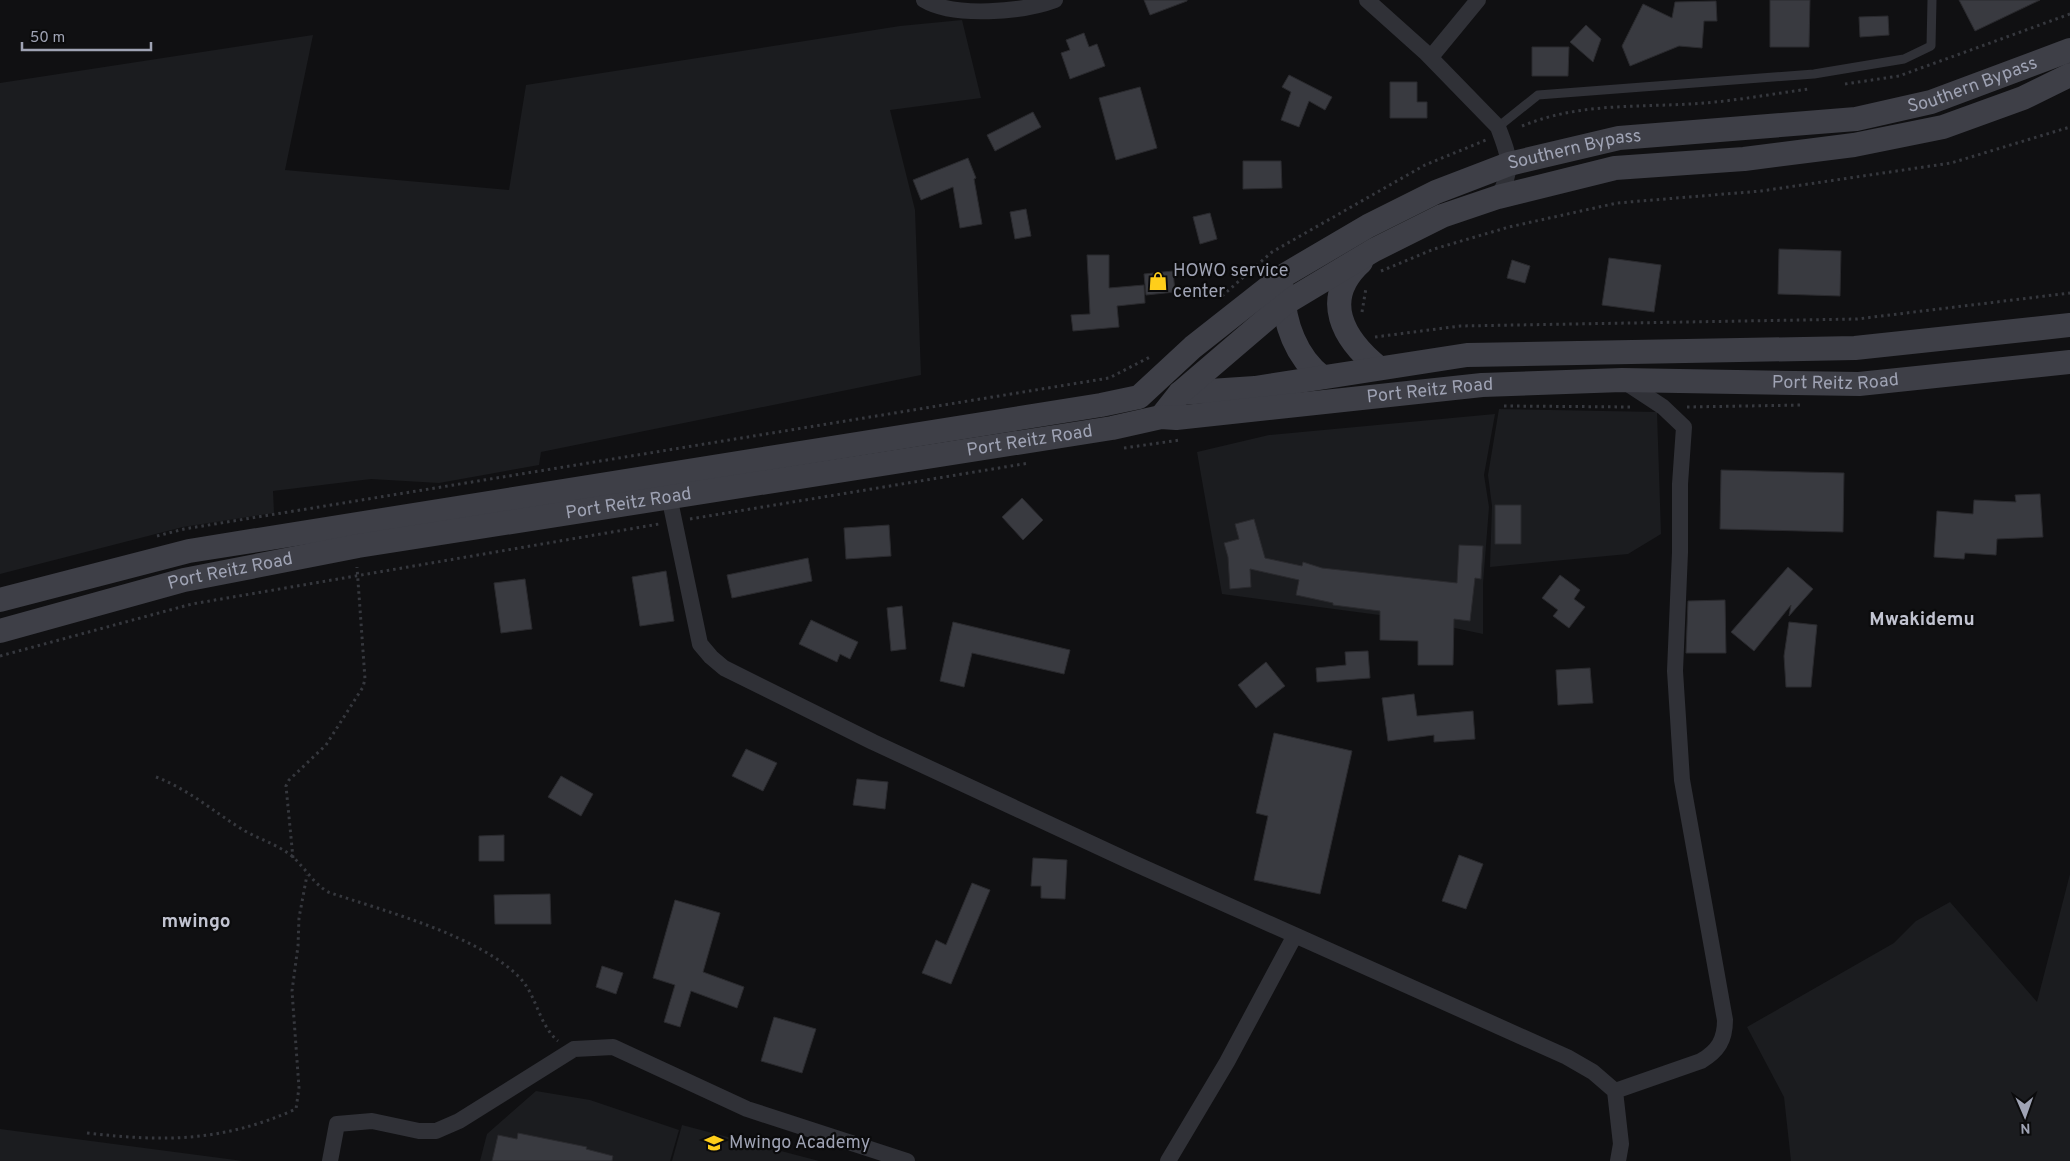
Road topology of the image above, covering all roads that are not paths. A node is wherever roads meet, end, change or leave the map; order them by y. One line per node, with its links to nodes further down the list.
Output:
1 (924, 0): 2 (street)
2 (1055, 0)
3 (1367, 0): 7 (street)
4 (1478, 0): 7 (street)
5 (1932, 0): 9 (lane)
6 (2070, 50): 10 (main road, Southern Bypass)
7 (1431, 57): 9 (street)
8 (2070, 75): 11 (main road, Southern Bypass)
9 (1500, 131): 10 (street)
10 (1509, 164): 11 (street); 13 (main road, Southern Bypass)
11 (1498, 197): 12 (main road, Southern Bypass)
12 (1375, 262): 14 (main road, Southern Bypass); 17 (main road)
13 (1283, 276): 14 (main road); 21 (main road, Southern Bypass)
14 (1284, 304): 18 (main road); 20 (main road, Southern Bypass)
15 (2070, 326): 17 (main road, Port Reitz Road)
16 (2070, 362): 19 (main road, Port Reitz Road)
17 (1379, 368): 18 (main road, Port Reitz Road)
18 (1322, 377): 20 (main road, Port Reitz Road)
19 (1622, 380): 22 (main road, Port Reitz Road); 27 (street)
20 (1180, 393): 21 (street, Port Reitz Road); 22 (main road, Southern Bypass)
21 (1139, 397): 24 (main road)
22 (1161, 417): 23 (main road, Port Reitz Road)
23 (670, 496): 25 (main road, Port Reitz Road); 26 (street)
24 (0, 600)
25 (0, 630)
26 (1294, 937): 27 (street); 30 (street)
27 (1615, 1091): 31 (street)
28 (330, 1161): 29 (street)
29 (907, 1161)
30 (1168, 1161)
31 (1618, 1161)

